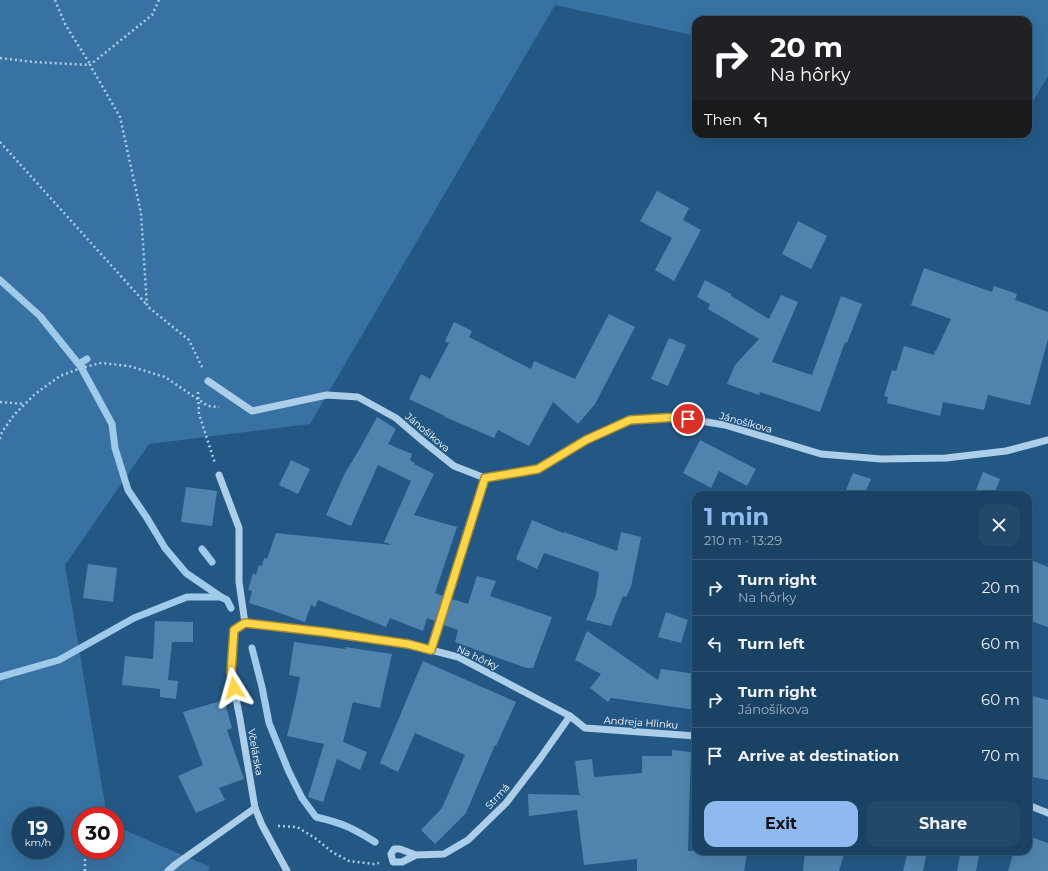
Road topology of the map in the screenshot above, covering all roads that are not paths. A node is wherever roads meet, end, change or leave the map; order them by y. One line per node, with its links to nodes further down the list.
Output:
1 (208, 381): 4 (street, Jánošíkova)
2 (1048, 440): 4 (street, Jánošíkova)
3 (220, 475): 5 (street)
4 (485, 478): 6 (street)
5 (245, 623): 6 (street, Na hôrky); 11 (street, Včelárska)
6 (431, 650): 7 (street, Na hôrky)
7 (570, 716): 8 (street, Na hôrky); 13 (street, Strmá)
8 (585, 728): 9 (street, Andreja Hlinku)
9 (692, 736)
10 (1032, 807): 12 (street)
11 (256, 808): 14 (street); 15 (street, Včelárska)
12 (1048, 813)
13 (416, 855): 13 (street, Strmá)
14 (168, 871)
15 (287, 871)

